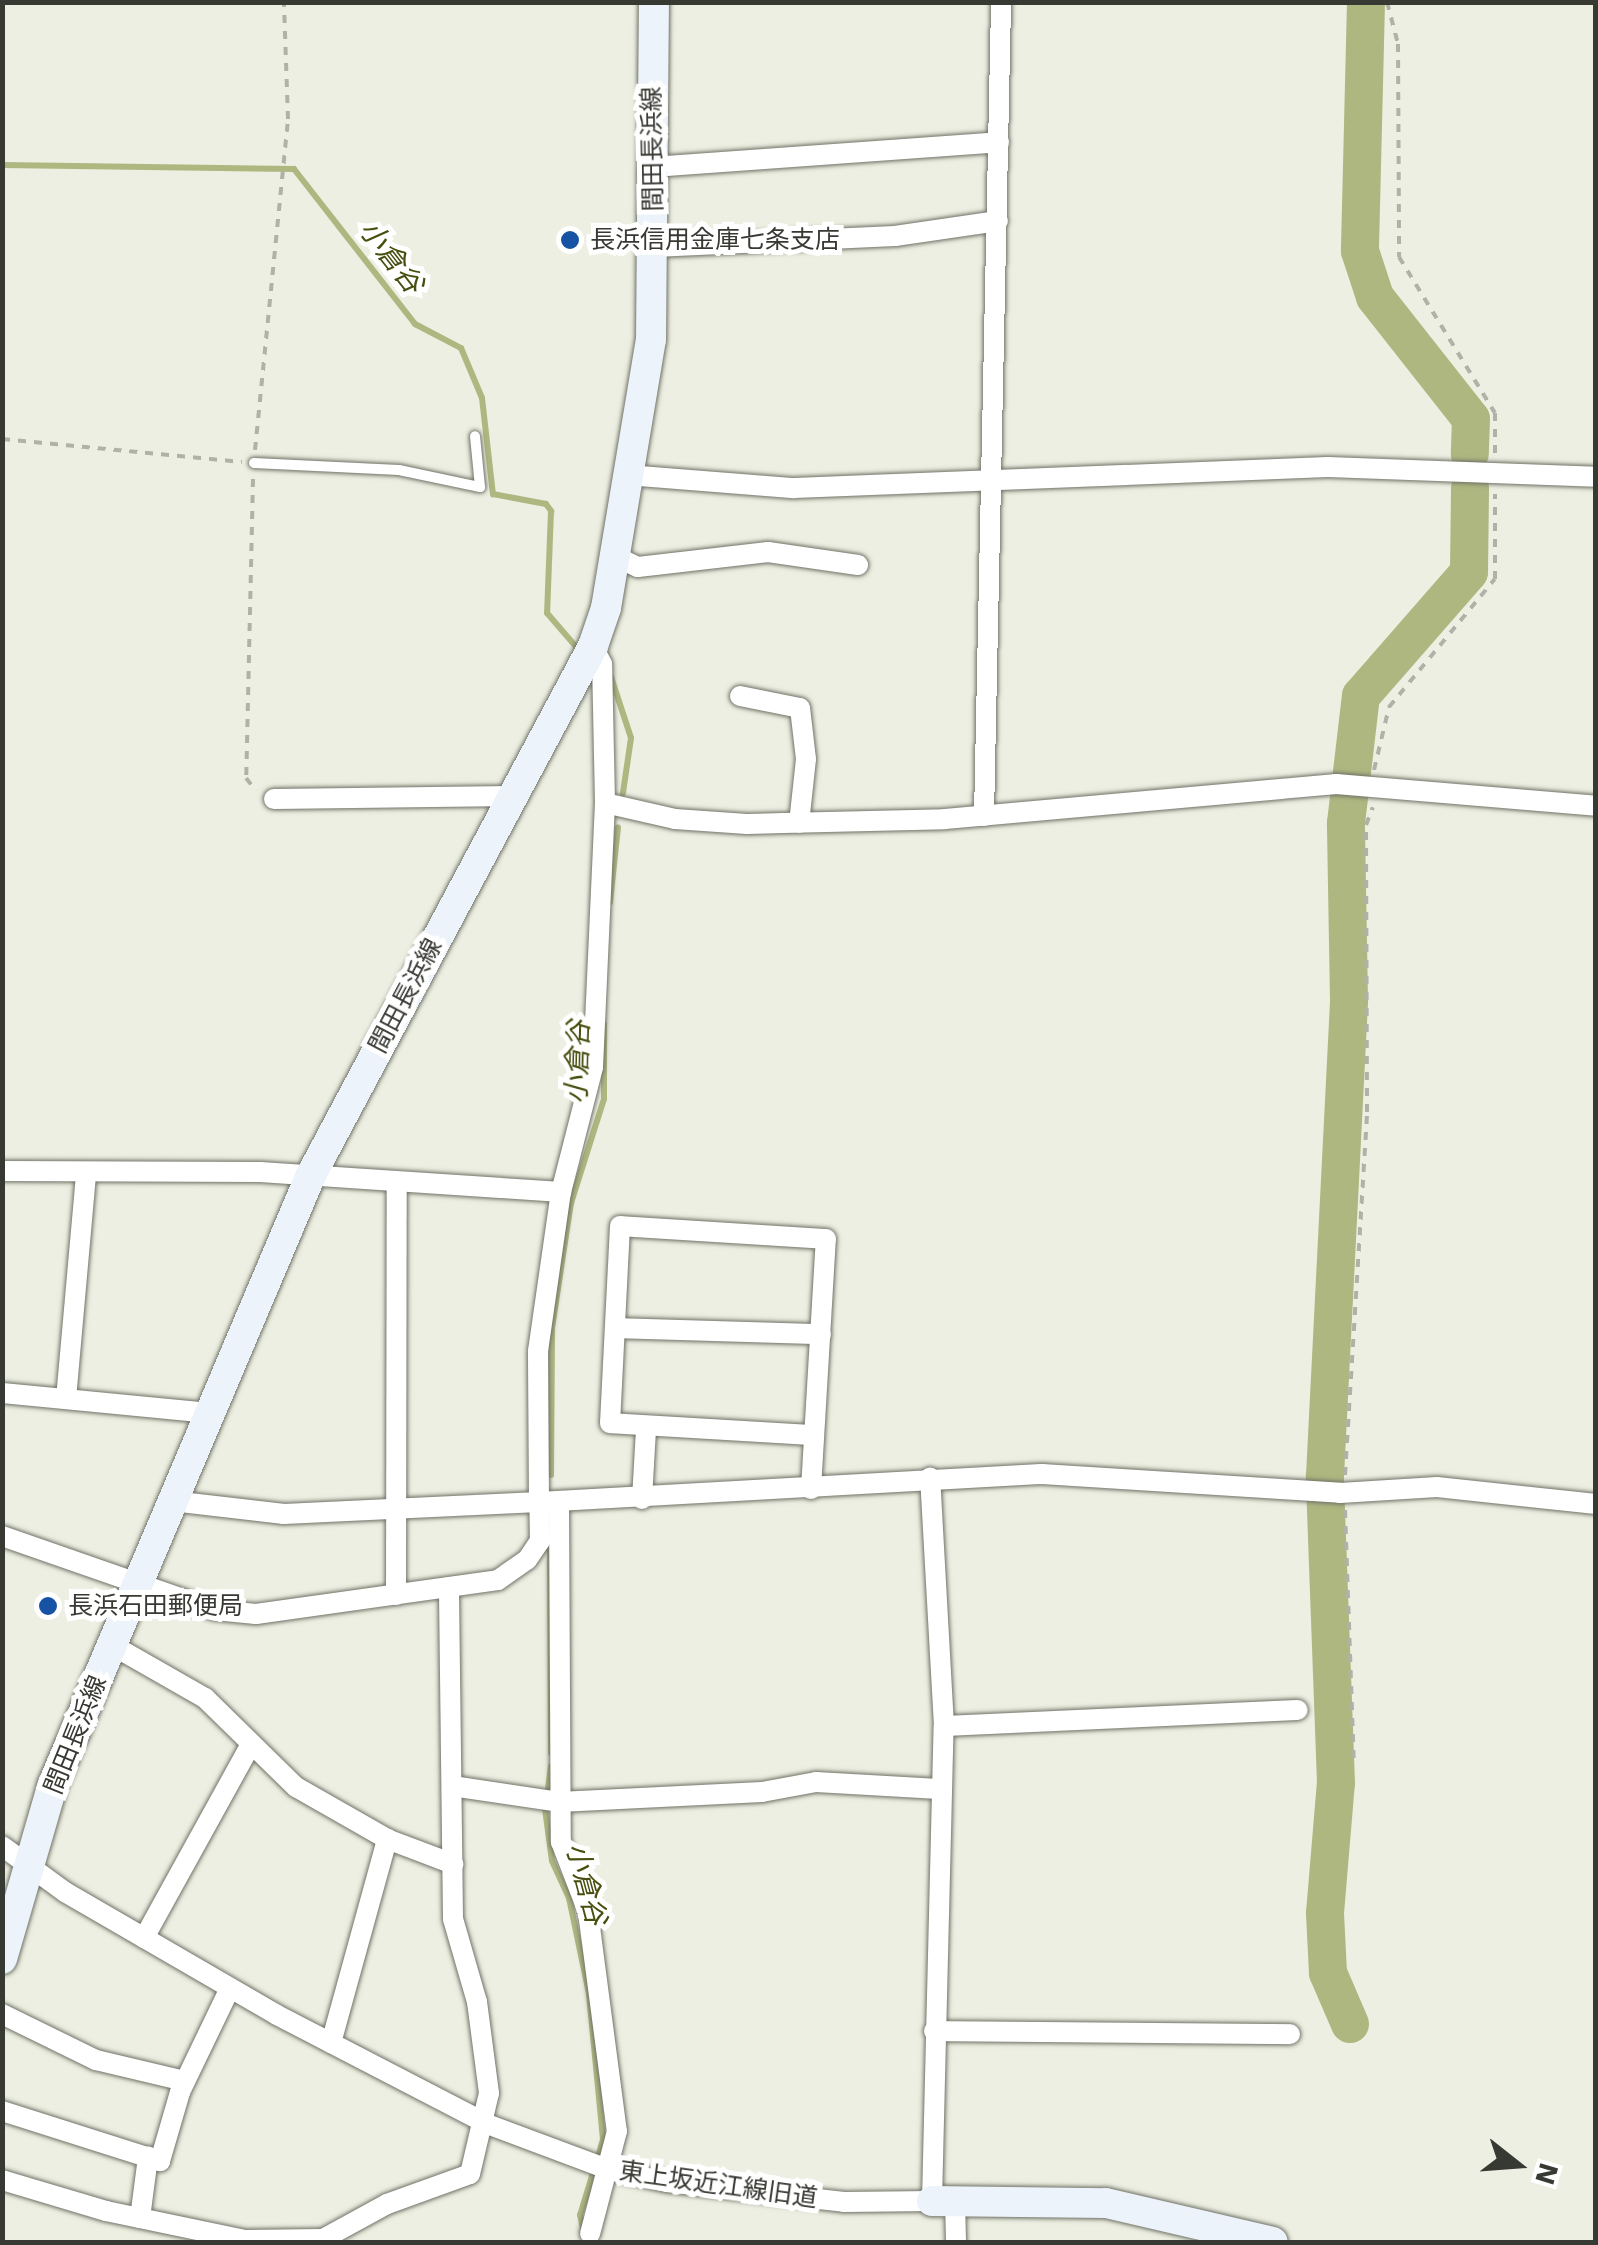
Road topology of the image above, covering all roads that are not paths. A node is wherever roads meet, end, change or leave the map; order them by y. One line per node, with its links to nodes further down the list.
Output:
1 (654, 2): 4 (main road, 間田長浜線)
2 (1001, 2): 3 (street)
3 (1000, 142): 4 (street); 5 (street)
4 (652, 167): 6 (main road, 間田長浜線)
5 (998, 221): 6 (street); 11 (street)
6 (654, 248): 9 (main road, 間田長浜線)
7 (474, 436): 8 (lane)
8 (254, 463)
9 (627, 475): 11 (street); 12 (main road, 間田長浜線)
10 (1596, 476): 11 (street)
11 (995, 479): 20 (street)
12 (614, 556): 13 (street); 14 (main road, 間田長浜線)
13 (858, 565)
14 (593, 646): 16 (main road, 間田長浜線); 18 (street)
15 (740, 696): 21 (street)
16 (512, 796): 17 (street); 24 (main road, 間田長浜線)
17 (274, 799)
18 (606, 802): 21 (street); 26 (street)
19 (1596, 806): 20 (street)
20 (984, 816): 21 (street)
21 (800, 823)
22 (2, 1171): 23 (street)
23 (86, 1175): 24 (street); 30 (street)
24 (310, 1177): 25 (street); 31 (main road, 間田長浜線)
25 (397, 1182): 26 (street); 40 (street)
26 (561, 1192): 38 (street)
27 (615, 1328): 28 (street); 28 (street); 32 (street)
28 (820, 1334): 33 (street)
29 (2, 1393): 30 (street)
30 (66, 1399): 31 (street)
31 (210, 1413): 37 (main road, 間田長浜線)
32 (646, 1430): 33 (street); 36 (street)
33 (814, 1434): 35 (street)
34 (930, 1477): 35 (street); 39 (street); 47 (street)
35 (811, 1489): 36 (street)
36 (642, 1500): 38 (street)
37 (172, 1501): 40 (street); 42 (main road, 間田長浜線)
38 (549, 1502): 40 (street); 43 (street); 51 (street)
39 (1596, 1504)
40 (397, 1508): 44 (street)
41 (2, 1536): 42 (street)
42 (137, 1585): 44 (street); 45 (main road, 間田長浜線)
43 (449, 1587): 44 (street); 49 (street)
44 (396, 1595)
45 (112, 1645): 48 (street); 55 (main road, 間田長浜線)
46 (1298, 1710): 47 (street)
47 (944, 1726): 50 (street)
48 (251, 1744): 52 (street); 56 (street)
49 (452, 1786): 51 (street); 54 (street)
50 (940, 1789): 51 (street); 60 (street)
51 (558, 1802): 67 (street)
52 (388, 1840): 54 (street); 62 (street)
53 (2, 1846): 55 (street, 東上坂近江線旧道)
54 (452, 1864): 65 (street)
55 (30, 1868): 56 (street, 東上坂近江線旧道); 57 (main road, 間田長浜線)
56 (144, 1938): 58 (street, 東上坂近江線旧道)
57 (2, 1960)
58 (230, 1988): 62 (street, 東上坂近江線旧道); 63 (street)
59 (2, 2014): 63 (street)
60 (934, 2030): 61 (street); 69 (street)
61 (1290, 2034)
62 (330, 2043): 65 (street, 東上坂近江線旧道)
63 (185, 2081): 66 (street)
64 (2, 2111): 66 (street)
65 (478, 2120): 67 (street, 東上坂近江線旧道); 72 (street)
66 (148, 2158): 70 (street)
67 (610, 2170): 69 (street, 東上坂近江線旧道); 71 (street)
68 (2, 2180): 70 (street)
69 (944, 2201): 73 (street); 74 (main road, 東上坂近江線旧道)
70 (140, 2218): 72 (street)
71 (590, 2234)
72 (268, 2241)
73 (956, 2242)
74 (1273, 2242)

